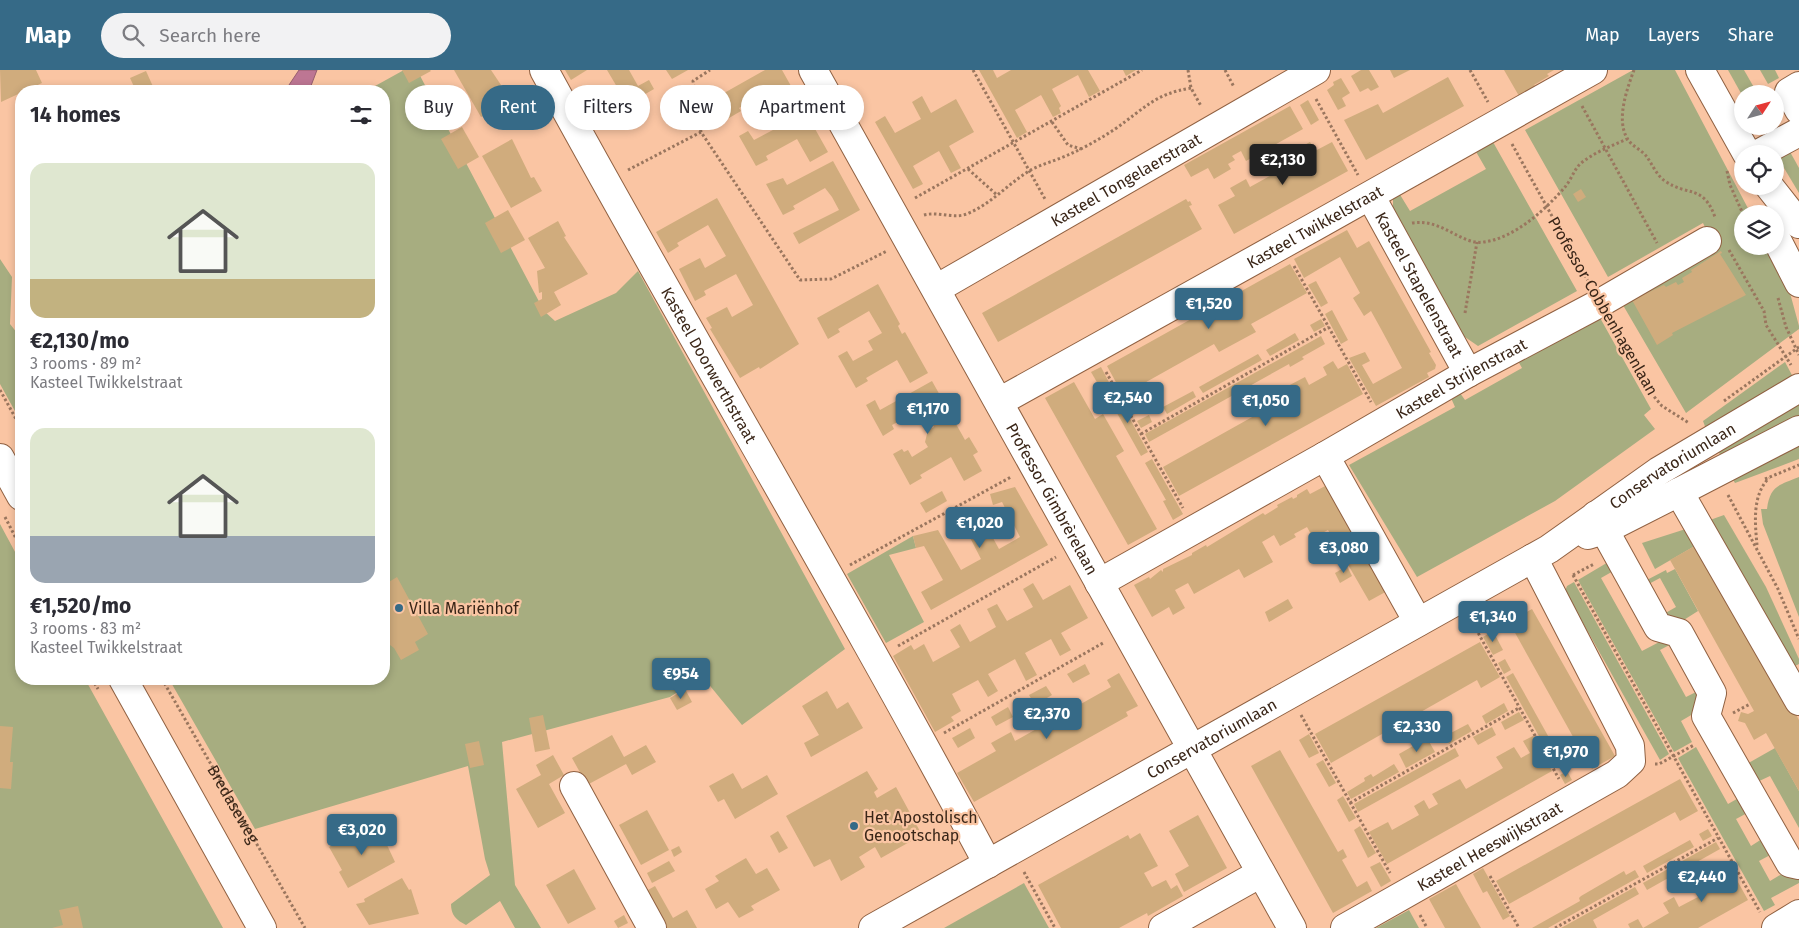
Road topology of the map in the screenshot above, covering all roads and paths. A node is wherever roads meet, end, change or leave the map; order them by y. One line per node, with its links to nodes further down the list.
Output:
1 (544, 70): 28 (street, Kasteel Doorwerthstraat)
2 (710, 70): 18 (path)
3 (813, 70): 38 (street, Professor Gimbrèrelaan)
4 (973, 70): 21 (path)
5 (1142, 70): 16 (path)
6 (1188, 70): 13 (path)
7 (1470, 70): 15 (path, Professor Cobbenhagenlaan)
8 (1593, 70): 11 (street, Kasteel Twikkelstraat)
9 (1700, 70): 22 (street)
10 (1310, 74): 17 (street, Kasteel Tongelaerstraat); 31 (path)
11 (1570, 84): 15 (street, Kasteel Twikkelstraat); 25 (path)
12 (1799, 86): 14 (street)
13 (1191, 88): 17 (path); 24 (path)
14 (1799, 110)
15 (1499, 121): 31 (street, Kasteel Twikkelstraat); 33 (path, Professor Cobbenhagenlaan)
16 (1052, 122): 21 (path); 24 (path)
17 (1214, 128): 35 (street, Kasteel Tongelaerstraat)
18 (701, 132): 28 (path); 38 (path)
19 (1799, 132): 23 (street)
20 (1627, 139): 25 (path)
21 (1014, 143): 26 (path); 27 (path)
22 (1742, 145)
23 (1775, 145)
24 (1081, 149): 27 (path)
25 (1606, 149): 33 (path); 43 (path)
26 (968, 169): 29 (path); 32 (path)
27 (1030, 171): 29 (path); 35 (path)
28 (605, 182): 74 (street, Kasteel Doorwerthstraat)
29 (997, 195): 34 (path)
30 (1776, 195): 36 (street)
31 (1370, 197): 37 (street, Kasteel Stapelenstraat); 41 (street, Kasteel Twikkelstraat)
32 (915, 198)
33 (1546, 206): 40 (path); 46 (path, Professor Cobbenhagenlaan)
34 (924, 215)
35 (1057, 219): 45 (street, Kasteel Tongelaerstraat)
36 (1799, 224)
37 (1390, 232): 40 (path); 48 (street, Kasteel Stapelenstraat)
38 (908, 241): 45 (street, Professor Gimbrèrelaan)
39 (1707, 241): 43 (street, Kasteel Strijenstraat)
40 (1477, 242): 48 (path)
41 (1283, 245): 47 (path); 50 (street, Kasteel Twikkelstraat)
42 (1784, 254): 44 (street)
43 (1669, 264): 46 (street, Kasteel Strijenstraat)
44 (1799, 283)
45 (936, 289): 54 (street, Professor Gimbrèrelaan)
46 (1600, 303): 51 (street, Kasteel Strijenstraat); 60 (path, Professor Cobbenhagenlaan)
47 (1329, 327): 57 (path); 59 (path)
48 (1449, 338): 51 (street, Kasteel Stapelenstraat)
49 (1799, 347): 55 (path)
50 (1093, 350): 54 (street, Kasteel Twikkelstraat); 59 (path)
51 (1468, 373): 57 (street, Kasteel Strijenstraat)
52 (1799, 388): 60 (street, Conservatoriumlaan)
53 (0, 390): 56 (path)
54 (999, 402): 63 (street, Professor Gimbrèrelaan)
55 (1722, 402)
56 (15, 417)
57 (1383, 423): 61 (street, Kasteel Strijenstraat)
58 (1799, 430): 65 (street, Conservatoriumlaan)
59 (1140, 434): 68 (path)
60 (1702, 446): 69 (street, Conservatoriumlaan)
61 (1325, 456): 68 (street, Kasteel Strijenstraat); 78 (street)
62 (0, 458): 67 (street)
63 (1033, 464): 70 (street, Professor Gimbrèrelaan); 74 (path)
64 (1799, 465): 71 (path)
65 (1715, 472): 66 (street, Conservatoriumlaan); 71 (path)
66 (1679, 492): 69 (street, Conservatoriumlaan); 85 (street)
67 (13, 506)
68 (1195, 529): 75 (street, Kasteel Strijenstraat)
69 (1606, 532): 72 (street, Conservatoriumlaan); 73 (path); 87 (street)
70 (1078, 545): 75 (street, Professor Gimbrèrelaan); 81 (path)
71 (1757, 549): 80 (path)
72 (1541, 554): 76 (street); 77 (street, Conservatoriumlaan)
73 (1573, 575): 76 (path); 90 (path)
74 (830, 576): 81 (street, Kasteel Doorwerthstraat)
75 (1099, 583): 79 (street, Professor Gimbrèrelaan)
76 (1549, 588): 91 (street)
77 (1460, 600): 78 (street, Conservatoriumlaan); 86 (path)
78 (1418, 622): 84 (street, Conservatoriumlaan)
79 (1126, 630): 88 (path); 89 (street, Professor Gimbrèrelaan)
80 (1799, 639)
81 (876, 659): 88 (street, Kasteel Doorwerthstraat)
82 (126, 685): 104 (street)
83 (165, 685): 105 (path, Bredaseweg)
84 (1290, 695): 89 (street, Conservatoriumlaan); 94 (path)
85 (1799, 701)
86 (1519, 708): 93 (path); 94 (path)
87 (1716, 732): 90 (path); 99 (street)
88 (924, 744): 98 (street, Kasteel Doorwerthstraat)
89 (1192, 749): 96 (street, Conservatoriumlaan); 100 (street, Professor Gimbrèrelaan)
90 (1673, 756): 91 (path); 95 (path)
91 (1631, 761): 93 (street, Kasteel Heeswijkstraat)
92 (574, 786): 106 (street)
93 (1571, 800): 97 (street, Kasteel Heeswijkstraat)
94 (1350, 803): 101 (path)
95 (1718, 838): 103 (path); 113 (path)
96 (1012, 850): 98 (street, Conservatoriumlaan); 108 (path)
97 (1477, 853): 101 (street, Kasteel Heeswijkstraat); 112 (path)
98 (988, 864): 107 (street, Conservatoriumlaan)
99 (1799, 865)
100 (1261, 873): 109 (street); 110 (street, Professor Gimbrèrelaan)
101 (1402, 895): 111 (street, Kasteel Heeswijkstraat)
102 (1799, 914): 103 (street)
103 (1770, 924)
104 (262, 928)
105 (304, 928)
106 (652, 928)
107 (873, 928)
108 (1056, 928)
109 (1163, 928)
110 (1292, 928)
111 (1344, 928)
112 (1519, 928)
113 (1555, 928)

